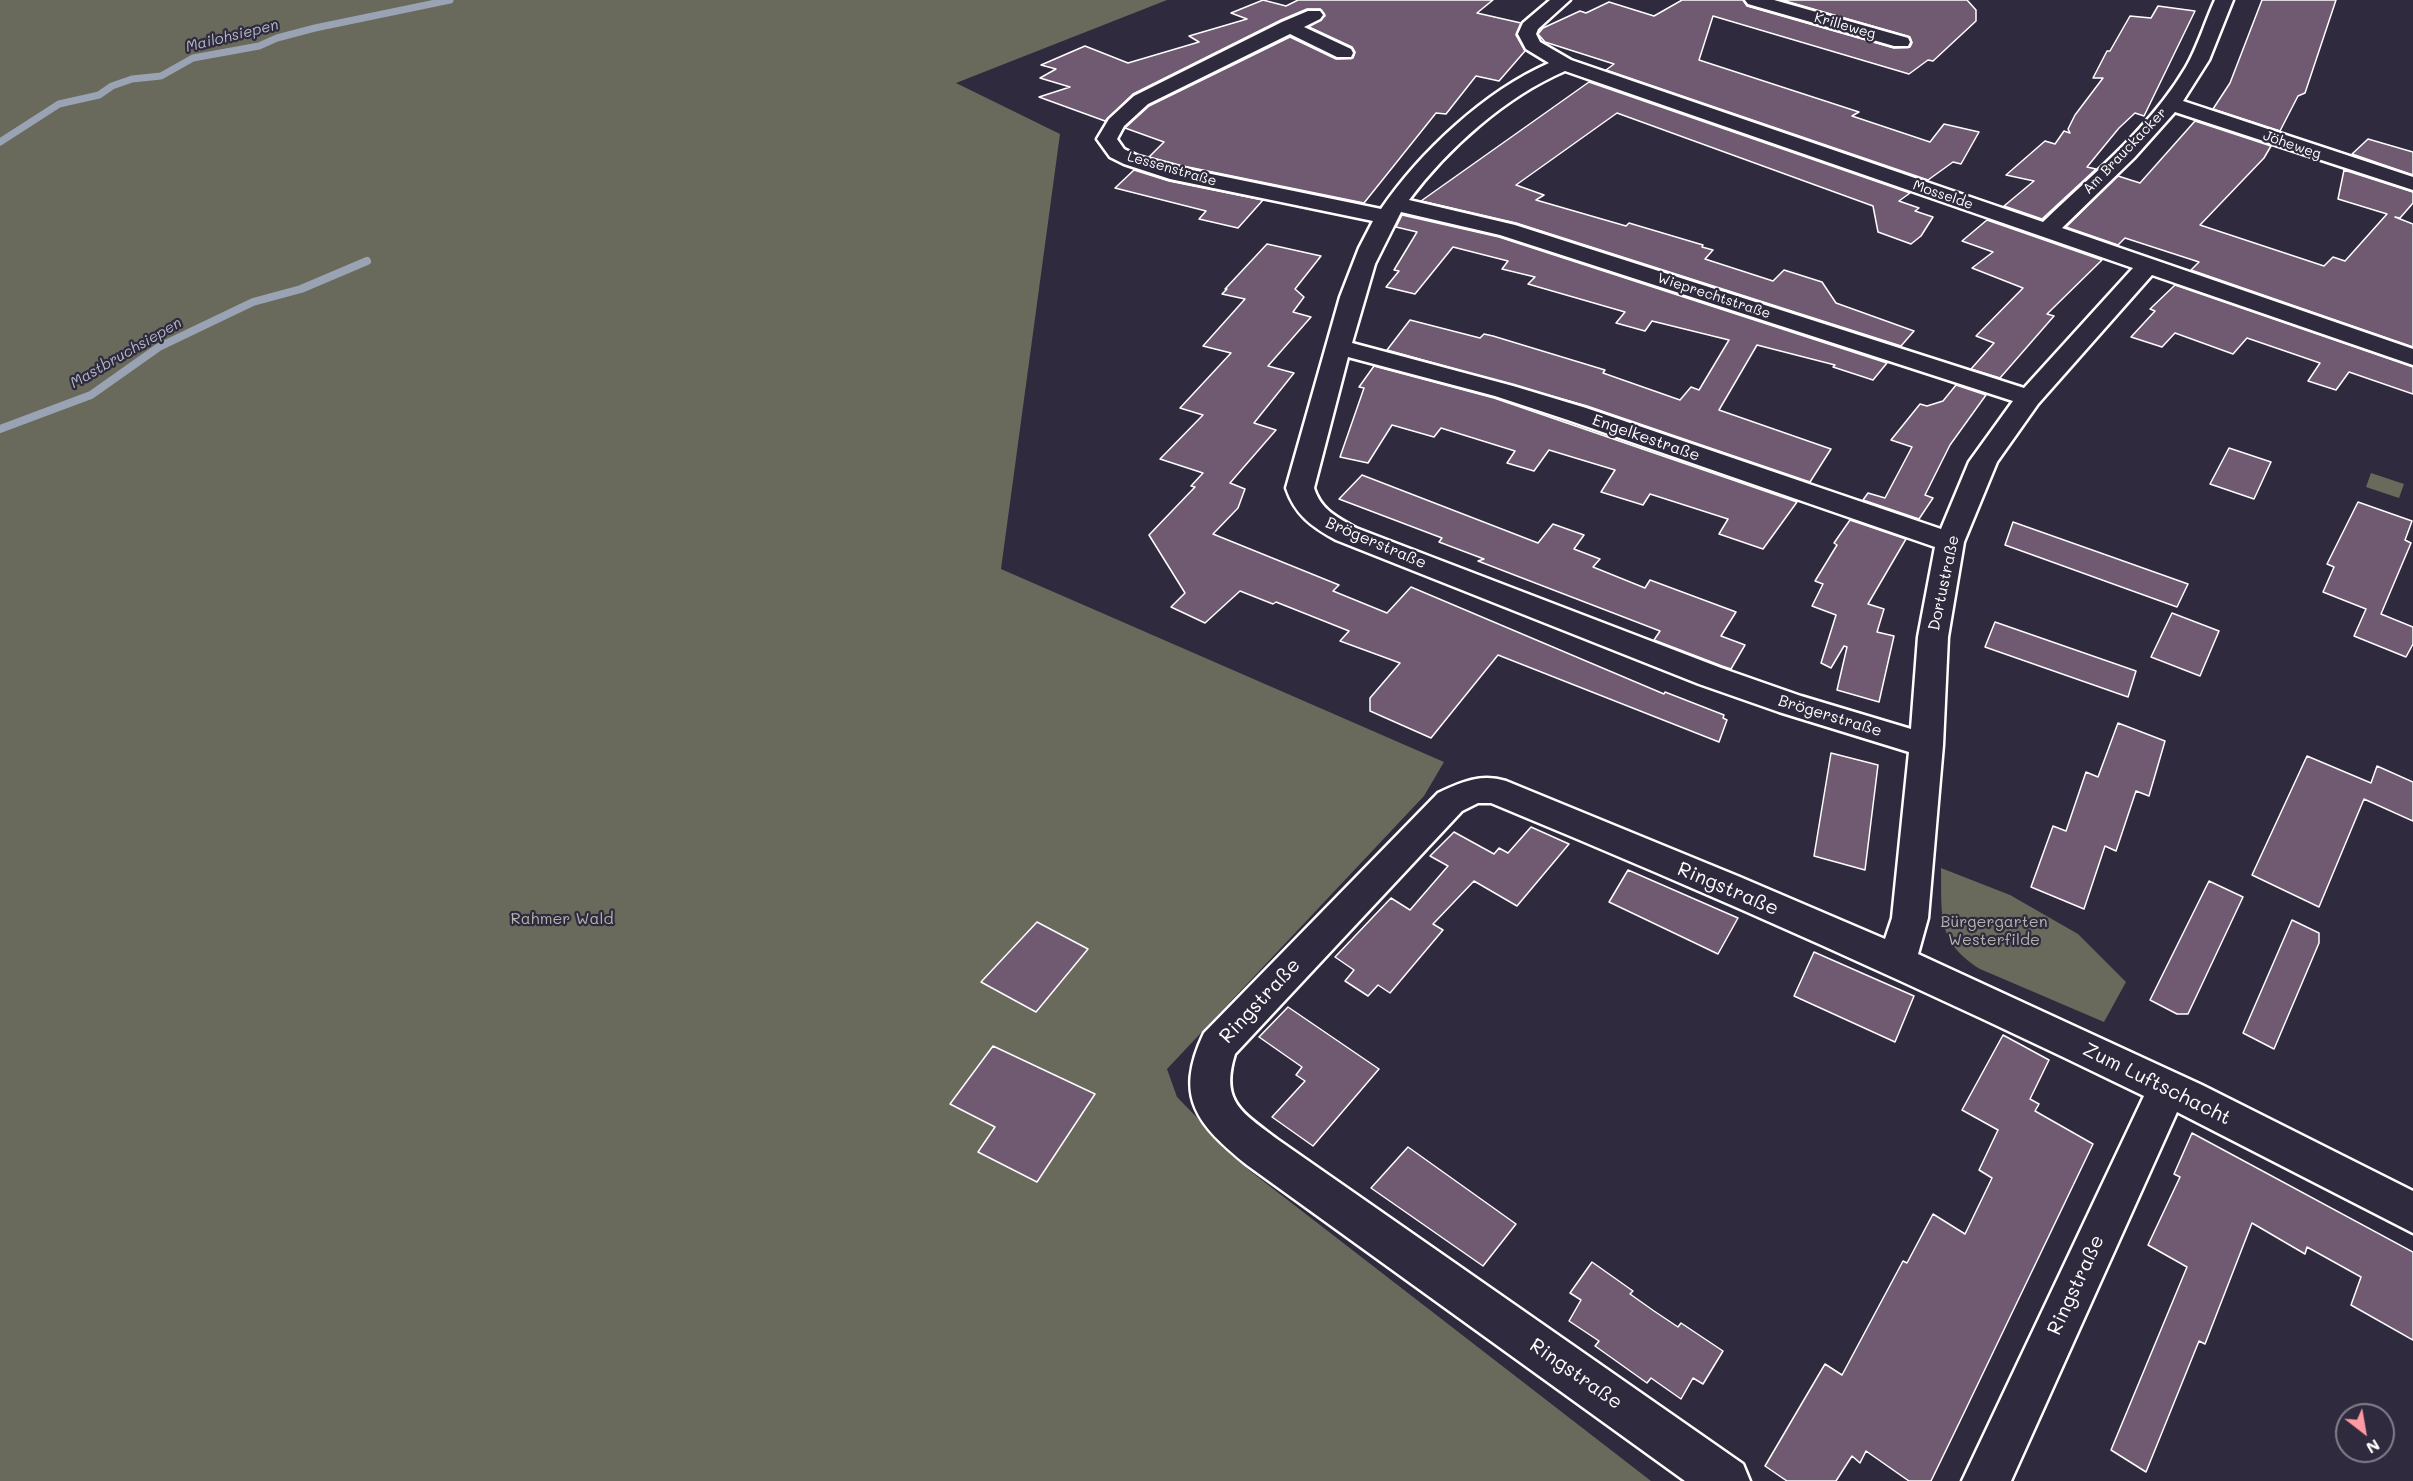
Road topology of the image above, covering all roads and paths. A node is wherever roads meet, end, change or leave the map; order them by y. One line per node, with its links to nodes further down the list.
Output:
1 (1561, 0): 8 (street, Mosselde)
2 (1754, 0): 6 (street, Krilleweg)
3 (2224, 0): 9 (street, Am Brauckacker)
4 (1314, 15): 5 (street, Lessenstraße)
5 (1288, 26): 7 (street); 11 (street, Lessenstraße)
6 (1901, 42)
7 (1344, 53)
8 (1564, 64): 11 (street, Brögerstraße); 12 (street, Mosselde)
9 (2171, 104): 10 (street, Jöheweg); 12 (street, Am Brauckacker)
10 (2413, 184)
11 (1391, 210): 14 (street, Brögerstraße); 16 (street, Wieprechtstraße)
12 (2047, 231): 13 (street, Mosselde)
13 (2147, 266): 15 (street, Mosselde); 16 (street, Dortustraße)
14 (1338, 347): 17 (street, Engelkestraße); 18 (street, Brögerstraße)
15 (2413, 357)
16 (2029, 398): 17 (street, Dortustraße)
17 (1950, 542): 18 (street, Dortustraße)
18 (1926, 745): 19 (street, Dortustraße)
19 (1897, 962): 20 (street, Zum Luftschacht); 22 (street, Ringstraße)
20 (2167, 1089): 21 (street, Zum Luftschacht); 23 (street, Ringstraße)
21 (2413, 1213)
22 (1726, 1481)
23 (1986, 1481)

